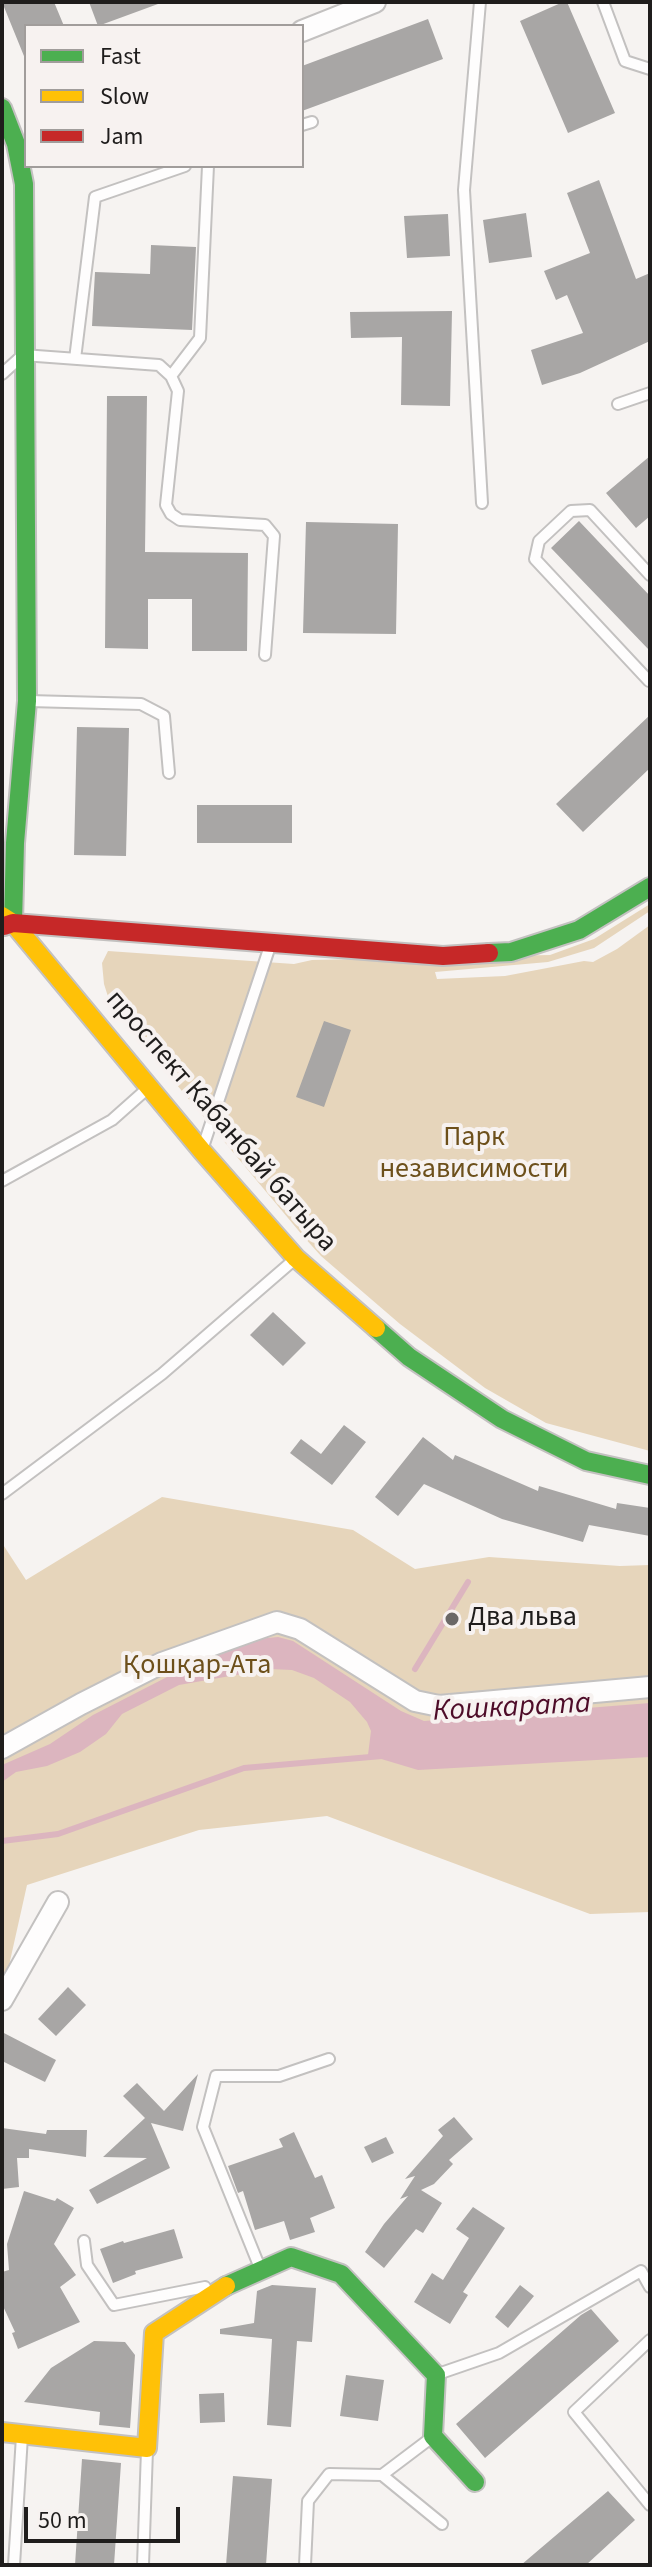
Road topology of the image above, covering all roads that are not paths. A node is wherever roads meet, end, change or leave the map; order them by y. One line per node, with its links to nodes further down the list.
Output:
1 (375, 2): 4 (street)
2 (480, 2): 16 (lane)
3 (603, 2): 5 (lane)
4 (304, 30)
5 (650, 69)
6 (2, 108): 7 (street)
7 (21, 142): 10 (street)
8 (179, 168): 11 (lane)
9 (208, 168): 13 (lane)
10 (23, 355): 11 (lane); 12 (lane); 20 (street)
11 (75, 359): 13 (lane)
12 (2, 374)
13 (171, 376): 18 (lane)
14 (650, 393): 15 (lane)
15 (618, 404)
16 (482, 503)
17 (650, 575): 19 (lane)
18 (265, 655)
19 (649, 681)
20 (27, 701): 21 (lane); 23 (street)
21 (169, 773)
22 (650, 887): 24 (street)
23 (6, 922): 24 (street); 25 (street, проспект Кабанбай батыра)
24 (271, 944): 26 (lane)
25 (149, 1087): 26 (street, проспект Кабанбай батыра); 27 (lane)
26 (202, 1151): 28 (street, проспект Кабанбай батыра)
27 (2, 1181)
28 (296, 1258): 29 (street, проспект Кабанбай батыра); 30 (lane)
29 (650, 1475)
30 (2, 1494)
31 (650, 1687): 32 (street)
32 (2, 1748)
33 (58, 1902): 34 (street)
34 (2, 2000)
35 (329, 2059): 37 (lane)
36 (84, 2241): 38 (lane)
37 (261, 2270): 38 (street); 41 (street)
38 (234, 2281): 45 (street)
39 (650, 2287): 41 (lane)
40 (650, 2340): 48 (lane)
41 (436, 2375): 44 (street)
42 (2, 2432): 43 (street)
43 (22, 2434): 45 (street); 50 (lane)
44 (433, 2436): 46 (lane); 47 (street)
45 (147, 2448): 51 (lane)
46 (382, 2475): 49 (lane); 52 (lane)
47 (475, 2482)
48 (650, 2505)
49 (442, 2524)
50 (14, 2565)
51 (143, 2565)
52 (305, 2565)

